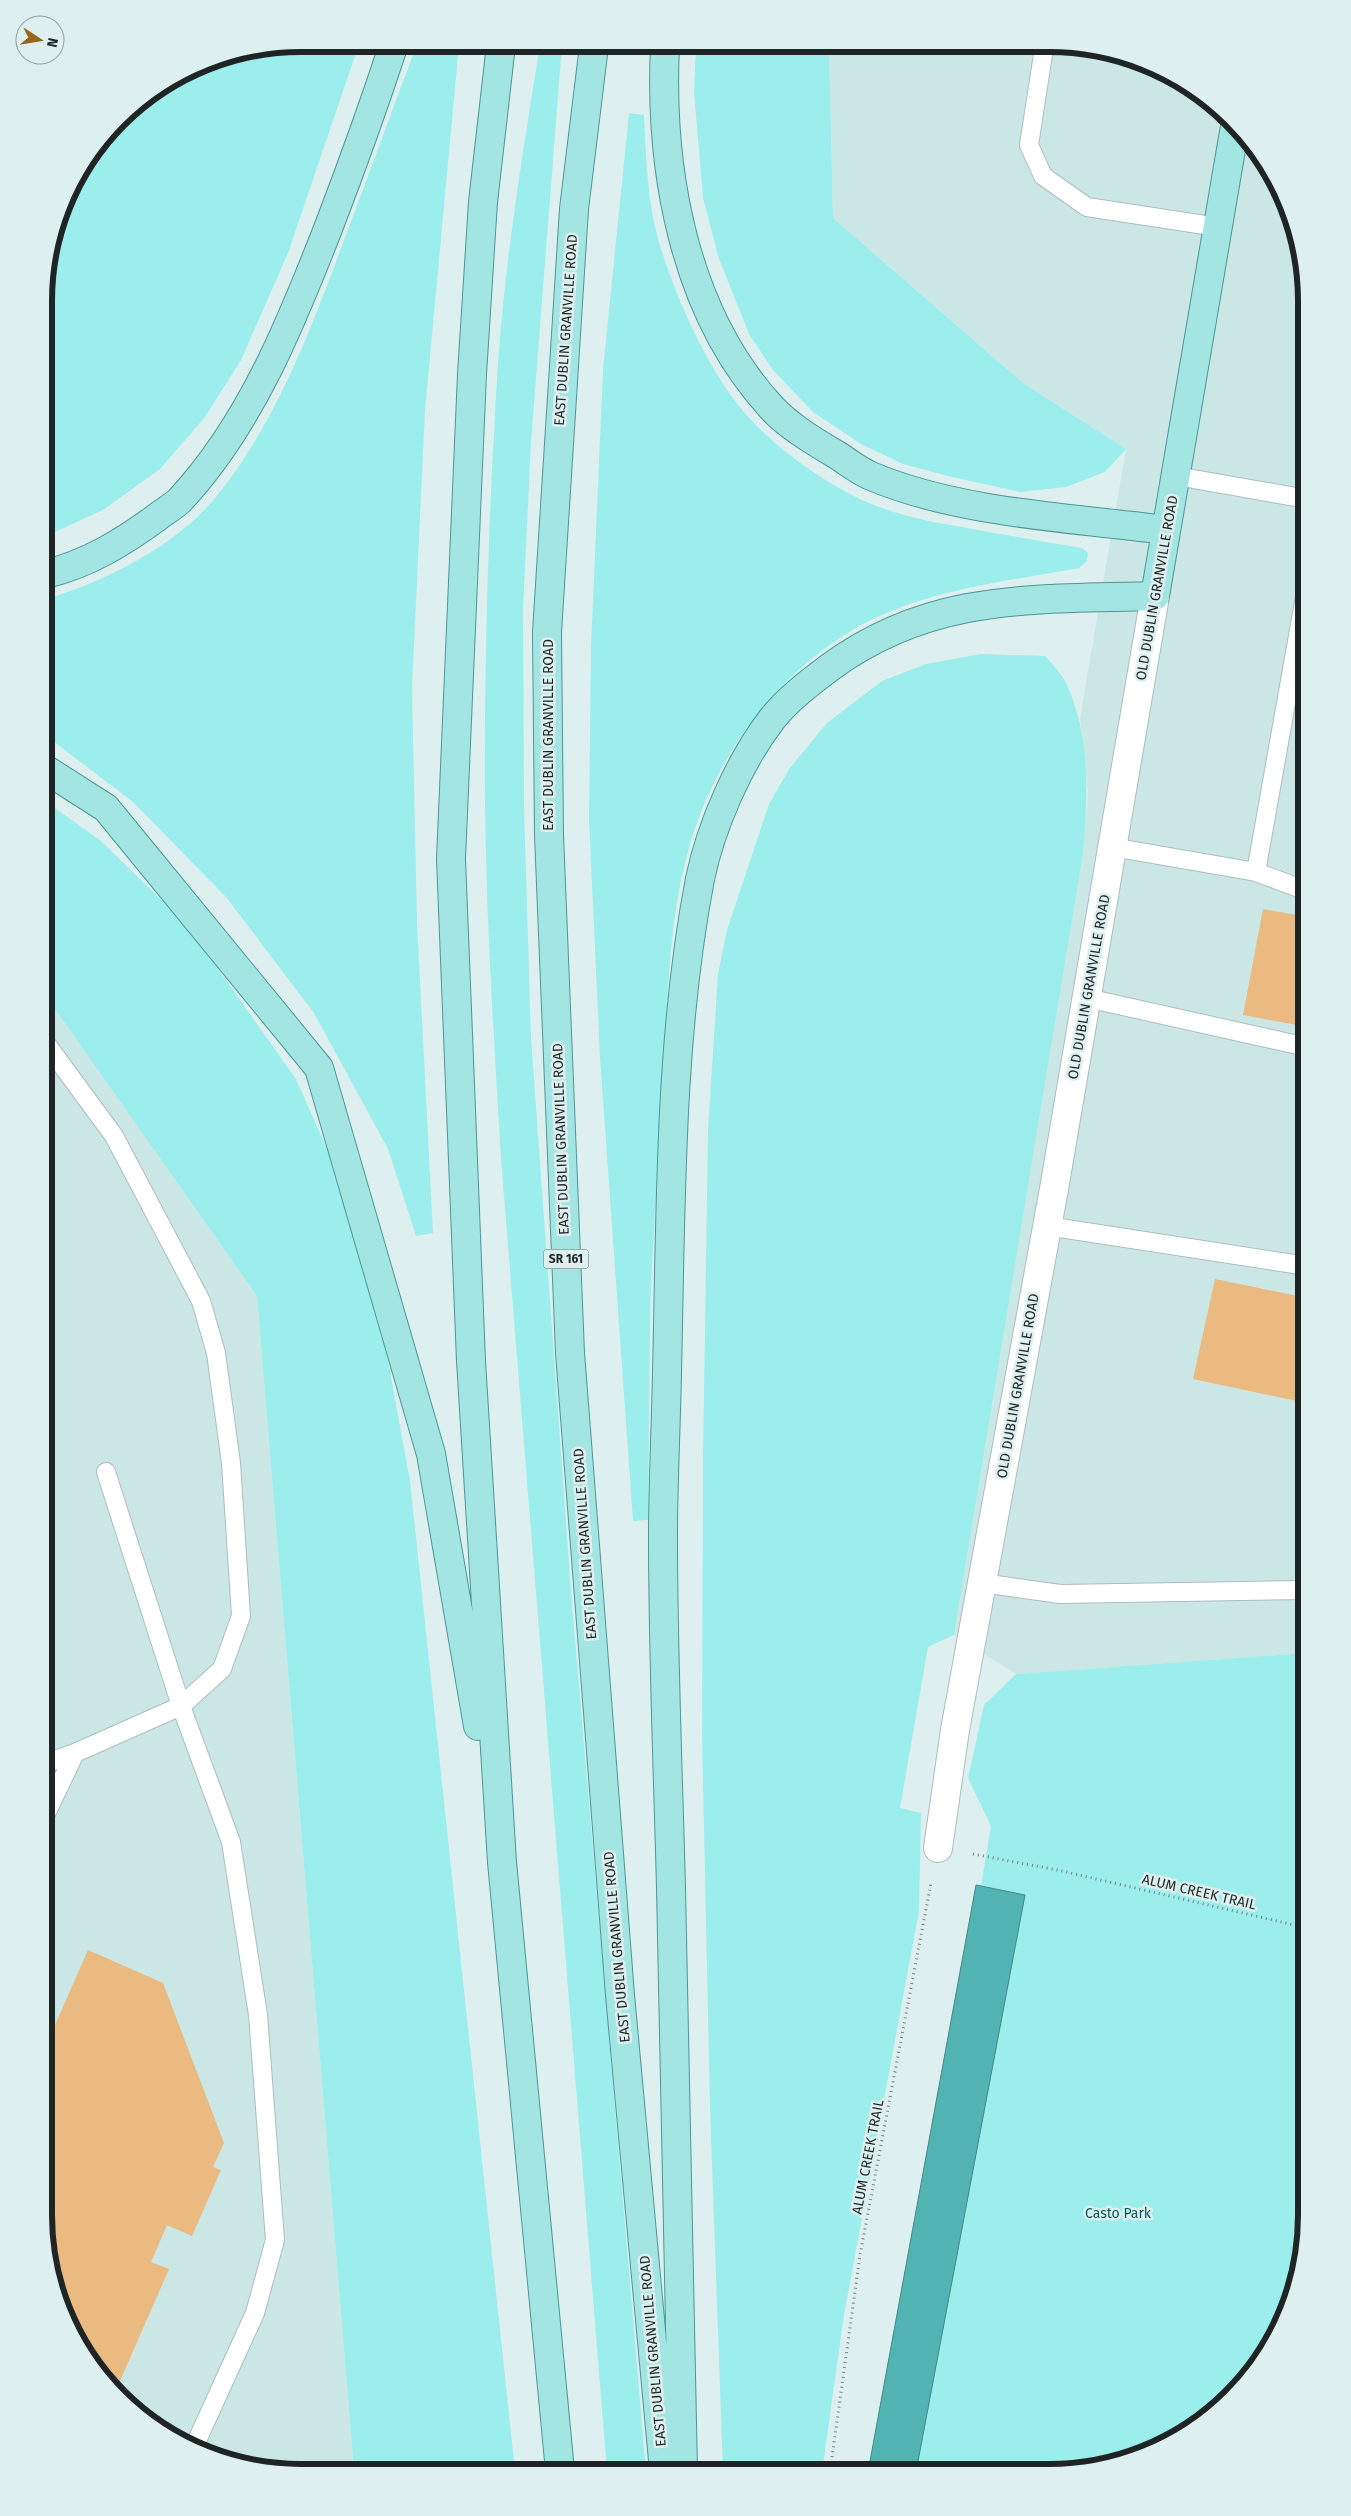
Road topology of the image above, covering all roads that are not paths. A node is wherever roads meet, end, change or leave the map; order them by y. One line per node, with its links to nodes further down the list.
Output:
1 (391, 52): 11 (main road)
2 (500, 52): 31 (main road)
3 (593, 52): 34 (main road, EAST DUBLIN GRANVILLE ROAD / SR 161)
4 (665, 52): 10 (main road)
5 (1043, 52): 7 (lane)
6 (1234, 133): 7 (main road, OLD DUBLIN GRANVILLE ROAD)
7 (1218, 227): 8 (main road, OLD DUBLIN GRANVILLE ROAD)
8 (1176, 476): 9 (lane); 10 (main road, OLD DUBLIN GRANVILLE ROAD)
9 (1298, 497)
10 (1166, 530): 12 (main road, OLD DUBLIN GRANVILLE ROAD)
11 (52, 573)
12 (1155, 596): 15 (street, OLD DUBLIN GRANVILLE ROAD); 35 (main road)
13 (1298, 636): 16 (lane)
14 (52, 773): 31 (main road)
15 (1112, 847): 16 (lane); 18 (street, OLD DUBLIN GRANVILLE ROAD)
16 (1256, 872): 17 (lane)
17 (1298, 888)
18 (1087, 998): 19 (lane); 21 (street, OLD DUBLIN GRANVILLE ROAD)
19 (1298, 1045)
20 (52, 1052): 26 (lane)
21 (1047, 1226): 22 (lane); 24 (street, OLD DUBLIN GRANVILLE ROAD)
22 (1298, 1265)
23 (106, 1472): 26 (lane)
24 (982, 1583): 25 (lane); 30 (street, OLD DUBLIN GRANVILLE ROAD)
25 (1298, 1590)
26 (180, 1706): 27 (lane); 32 (lane)
27 (75, 1752): 28 (lane); 29 (lane)
28 (52, 1761)
29 (52, 1801)
30 (938, 1848)
31 (502, 1862): 33 (main road)
32 (197, 2441)
33 (559, 2464)
34 (663, 2464)
35 (683, 2464)

